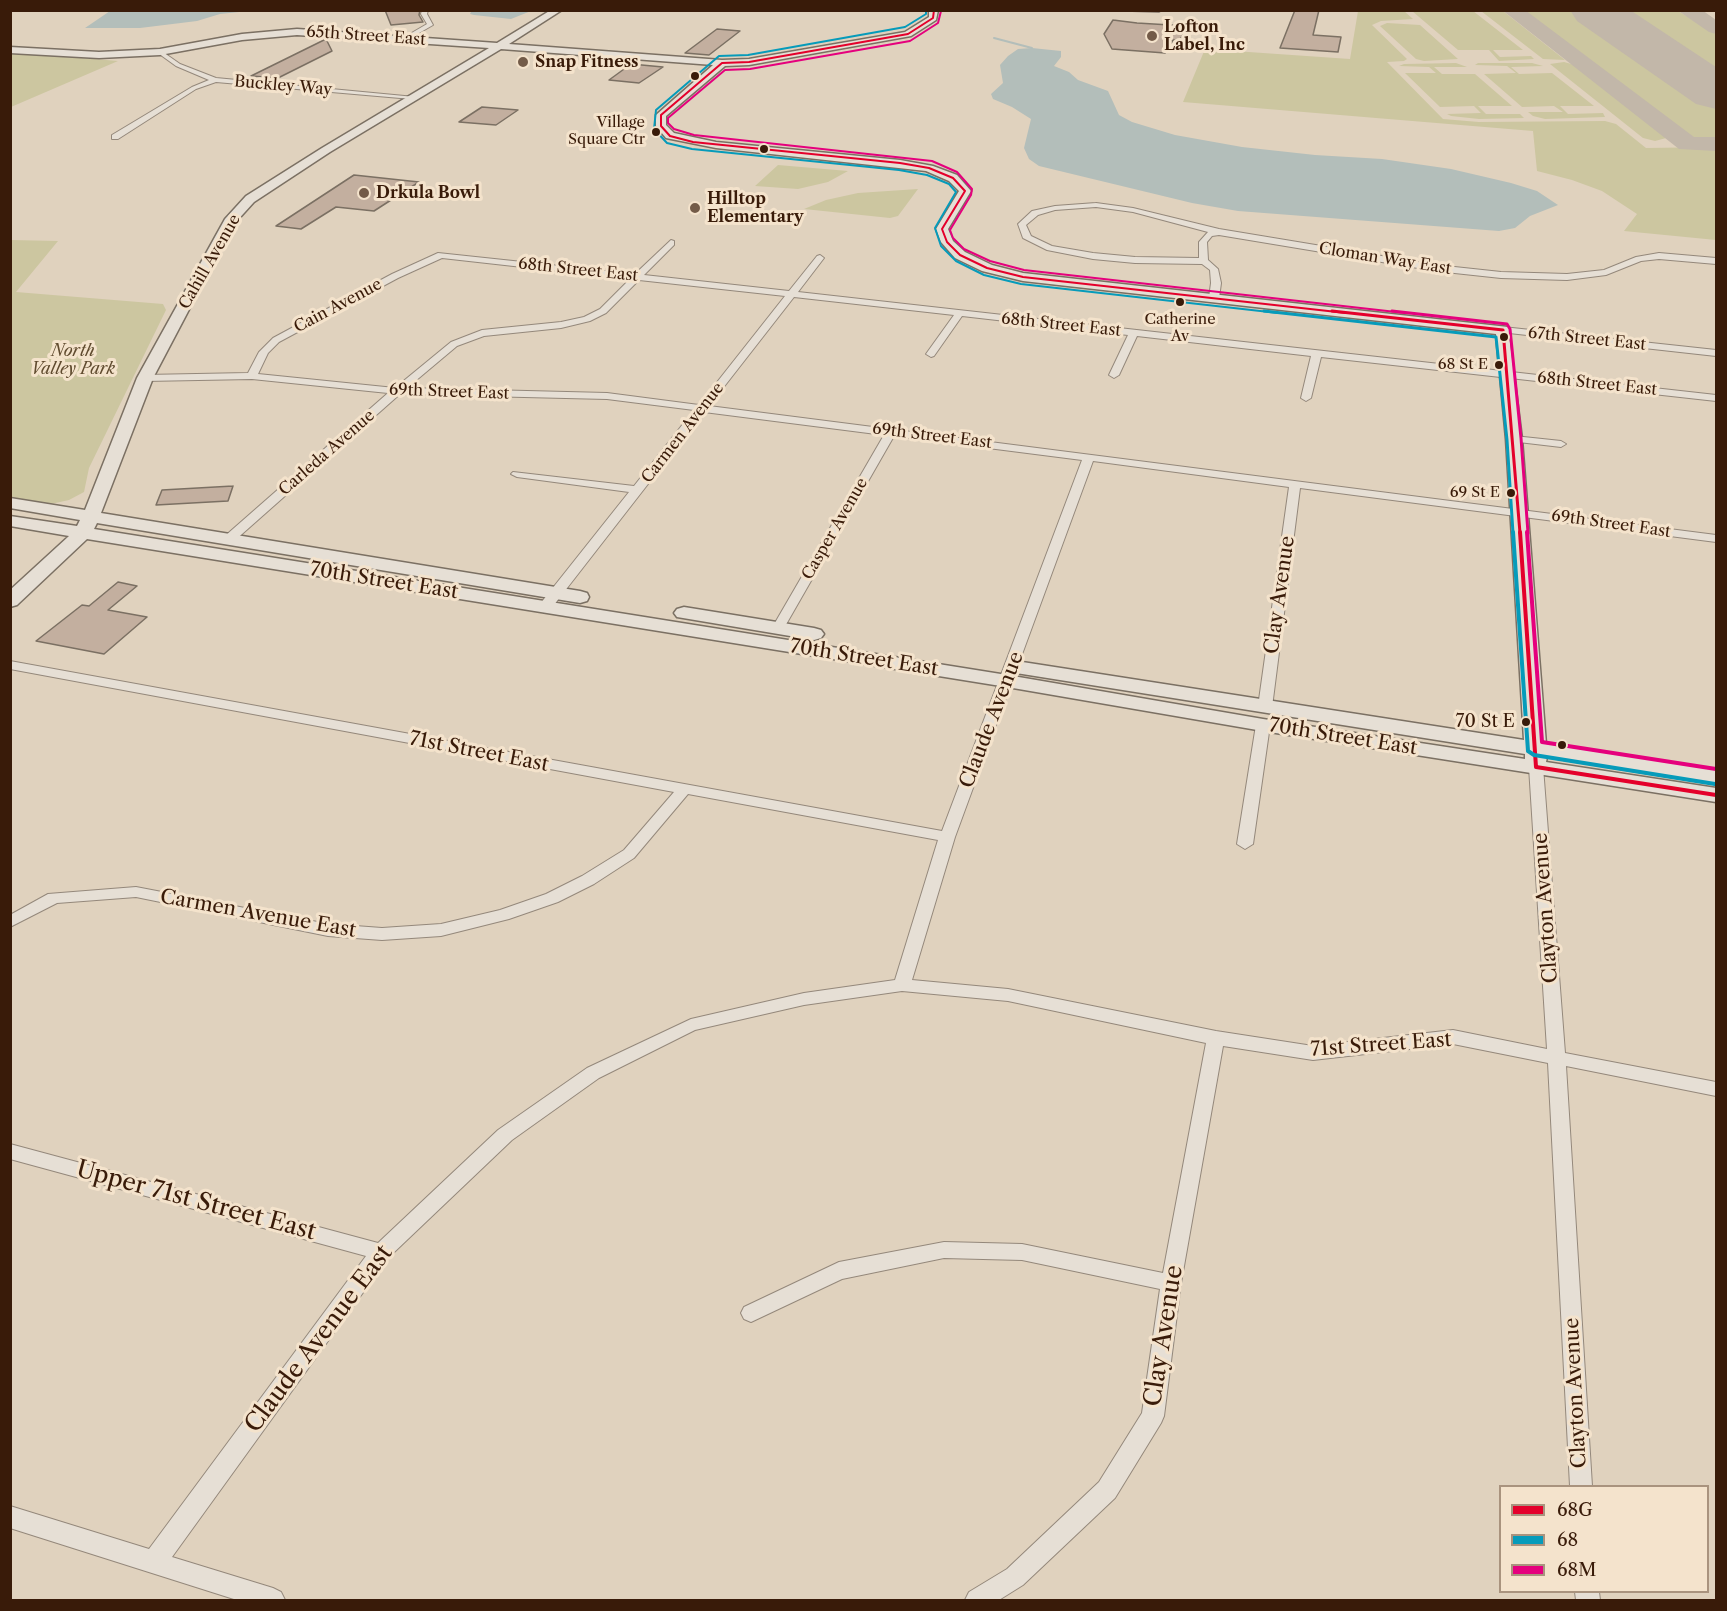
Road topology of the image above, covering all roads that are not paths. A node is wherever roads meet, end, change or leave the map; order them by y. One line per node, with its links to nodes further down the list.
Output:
1 (425, 10): 6 (street)
2 (558, 10): 7 (street, Cahill Avenue)
3 (934, 10): 10 (street)
4 (1108, 10): 5 (street)
5 (1159, 10)
6 (405, 39): 7 (street, 65th Street East); 9 (street, 65th Street East)
7 (499, 46): 10 (street, 65th Street East); 12 (street, Cahill Avenue)
8 (10, 50): 9 (street, 65th Street East)
9 (160, 52): 11 (street, Buckley Way)
10 (722, 63): 22 (street, 67th Street East)
11 (215, 80): 12 (street, Buckley Way); 13 (street)
12 (412, 97): 32 (street, Cahill Avenue)
13 (115, 137)
14 (1220, 232): 18 (street); 18 (street, Cloman Way East); 19 (street, Cloman Way East)
15 (670, 243): 20 (street, Carleda Avenue)
16 (441, 255): 20 (street, 68th Street East); 31 (street, Cain Avenue)
17 (820, 258): 21 (street, Carmen Avenue)
18 (1204, 261): 22 (street)
19 (1716, 261)
20 (639, 277): 21 (street, 68th Street East); 33 (street, Carleda Avenue)
21 (793, 294): 23 (street, 68th Street East); 36 (street, Carmen Avenue)
22 (1214, 298): 24 (street, 67th Street East)
23 (960, 313): 25 (street, 68th Street East); 28 (street)
24 (1503, 330): 27 (street, 67th Street East); 29 (street, Clayton Avenue)
25 (1134, 333): 26 (street, 68th Street East); 30 (street)
26 (1317, 353): 29 (street, 68th Street East); 34 (street)
27 (1716, 353)
28 (931, 354)
29 (1508, 374): 35 (street, 68th Street East); 38 (street, Clayton Avenue)
30 (1114, 375)
31 (252, 376): 32 (street, 69th Street East); 33 (street, 69th Street East)
32 (145, 378): 47 (street, Cahill Avenue)
33 (397, 392): 36 (street, 69th Street East); 49 (street, Carleda Avenue)
34 (1306, 398)
35 (1716, 398)
36 (703, 406): 37 (street, 69th Street East); 43 (street, Carmen Avenue)
37 (892, 431): 40 (street, 69th Street East); 52 (street, Casper Avenue)
38 (1514, 439): 39 (street); 45 (street, Clayton Avenue)
39 (1561, 444)
40 (1089, 456): 42 (street, 69th Street East); 54 (street, Claude Avenue)
41 (517, 474): 43 (street)
42 (1295, 483): 45 (street, 69th Street East); 55 (street, Clay Avenue)
43 (637, 490): 50 (street, Carmen Avenue)
44 (10, 503): 47 (street, 70th Street East)
45 (1517, 511): 48 (street, 69th Street East); 56 (street, Clayton Avenue)
46 (10, 521): 47 (street, 70th Street East)
47 (86, 524): 49 (street, 70th Street East); 50 (street, 70th Street East); 51 (street, Cahill Avenue)
48 (1716, 538)
49 (230, 539): 50 (street, 70th Street East)
50 (551, 600): 52 (street, 70th Street East); 54 (street, 70th Street East)
51 (10, 601)
52 (778, 628): 54 (street, 70th Street East)
53 (10, 665): 58 (street, 71st Street East)
54 (1009, 673): 55 (street, 70th Street East); 60 (street, Claude Avenue)
55 (1264, 716): 56 (street, 70th Street East); 61 (street, Clay Avenue)
56 (1536, 758): 57 (street, 70th Street East); 59 (street, 70th Street East); 65 (street, Clayton Avenue)
57 (1716, 777)
58 (683, 790): 60 (street, 71st Street East); 62 (street, Carmen Avenue East)
59 (1716, 795)
60 (947, 837): 63 (street, Claude Avenue)
61 (1245, 844)
62 (10, 922)
63 (902, 986): 64 (street, 71st Street East); 68 (street, Claude Avenue East)
64 (1216, 1038): 65 (street, 71st Street East); 69 (street, Clay Avenue)
65 (1557, 1059): 66 (street, 71st Street East); 71 (street, Clayton Avenue)
66 (1716, 1089)
67 (10, 1151): 68 (street, Upper 71st Street East)
68 (381, 1252): 73 (street, Claude Avenue East)
69 (1171, 1282): 70 (street); 75 (street, Clay Avenue)
70 (751, 1313)
71 (1581, 1485)
72 (10, 1517): 73 (street)
73 (154, 1562): 74 (street)
74 (273, 1600)
75 (976, 1600)

